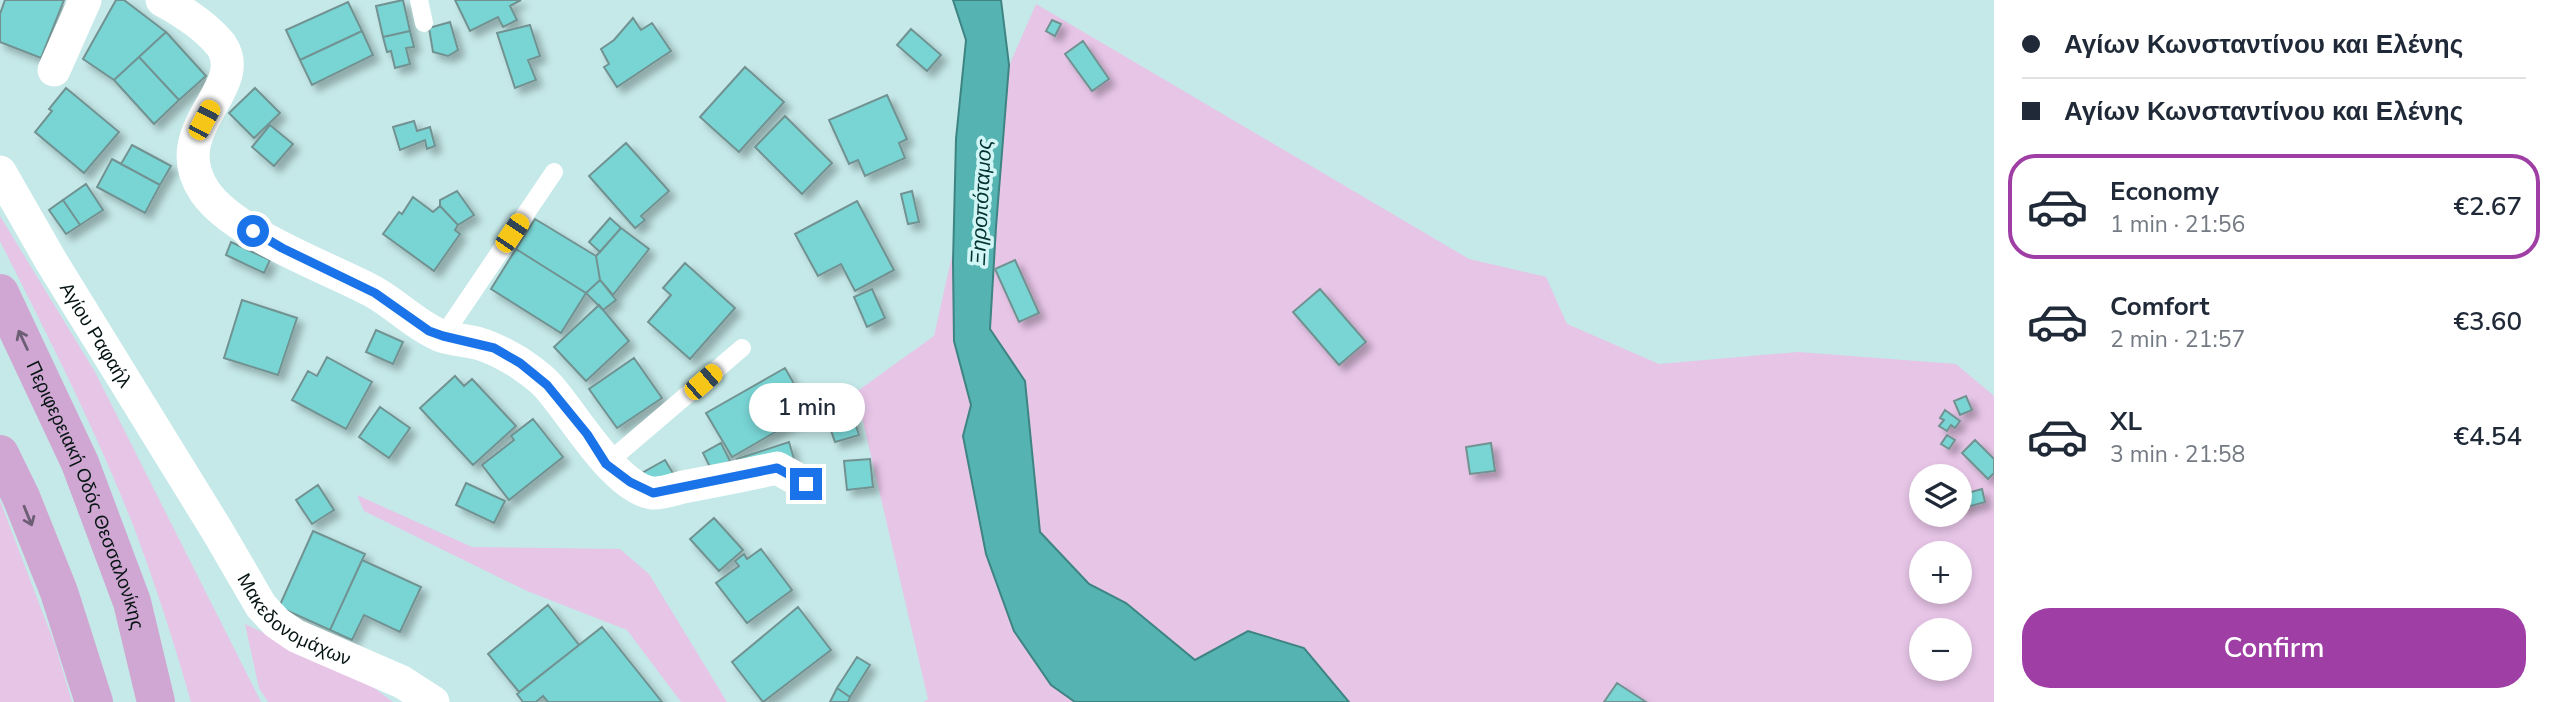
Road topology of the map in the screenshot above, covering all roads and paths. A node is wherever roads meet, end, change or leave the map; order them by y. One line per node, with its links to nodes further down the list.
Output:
1 (85, 0): 5 (street)
2 (162, 0): 9 (street)
3 (419, 0): 4 (lane)
4 (424, 23)
5 (54, 70)
6 (0, 172): 14 (street, Αγίου Ραφαήλ)
7 (554, 172): 9 (lane)
8 (0, 293): 16 (highway, Περιφερειακή Οδός Θεσσαλονίκης, one-way to 8)
9 (443, 336): 12 (street)
10 (742, 348): 12 (lane)
11 (0, 454): 15 (highway, one-way to 15)
12 (606, 464): 13 (street)
13 (806, 484)
14 (194, 495): 17 (street, Μακεδονομάχων)
15 (94, 702)
16 (156, 702)
17 (433, 702)

